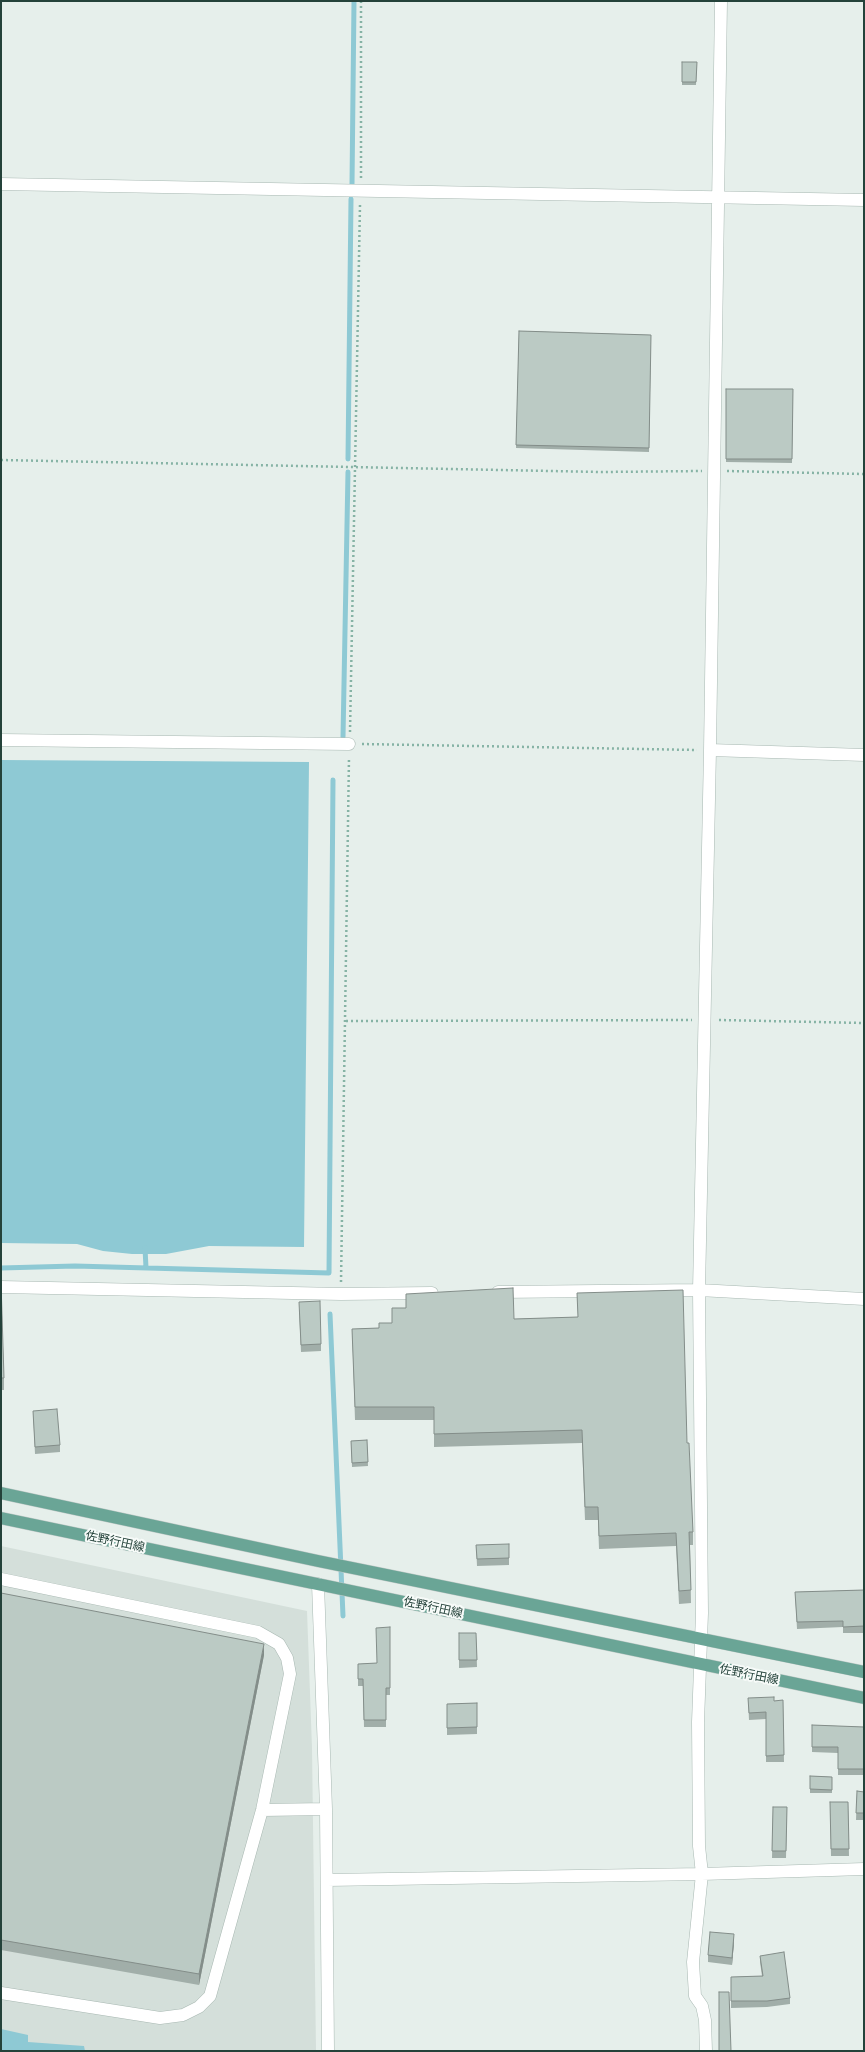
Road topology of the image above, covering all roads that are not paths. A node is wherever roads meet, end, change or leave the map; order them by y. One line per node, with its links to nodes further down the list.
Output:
1 (721, 1): 3 (street)
2 (1, 184): 3 (street)
3 (718, 198): 4 (street); 7 (street)
4 (864, 200)
5 (1, 740): 6 (street)
6 (349, 744)
7 (710, 750): 8 (street); 10 (street)
8 (864, 755)
9 (1, 1287): 12 (street)
10 (699, 1290): 11 (street); 13 (street); 18 (street)
11 (484, 1292)
12 (444, 1293)
13 (864, 1299)
14 (1, 1493): 18 (main road, 佐野行田線)
15 (1, 1518): 17 (main road, 佐野行田線)
16 (1, 1579): 23 (street)
17 (318, 1584): 19 (main road, 佐野行田線); 22 (street)
18 (701, 1638): 19 (street); 20 (main road, 佐野行田線)
19 (700, 1665): 21 (main road, 佐野行田線); 25 (street)
20 (864, 1672)
21 (864, 1698)
22 (326, 1809): 23 (street); 26 (street)
23 (262, 1810): 27 (street)
24 (864, 1869): 25 (street)
25 (702, 1874): 26 (street); 29 (street)
26 (327, 1880): 28 (street)
27 (1, 1993)
28 (328, 2051)
29 (706, 2051)

